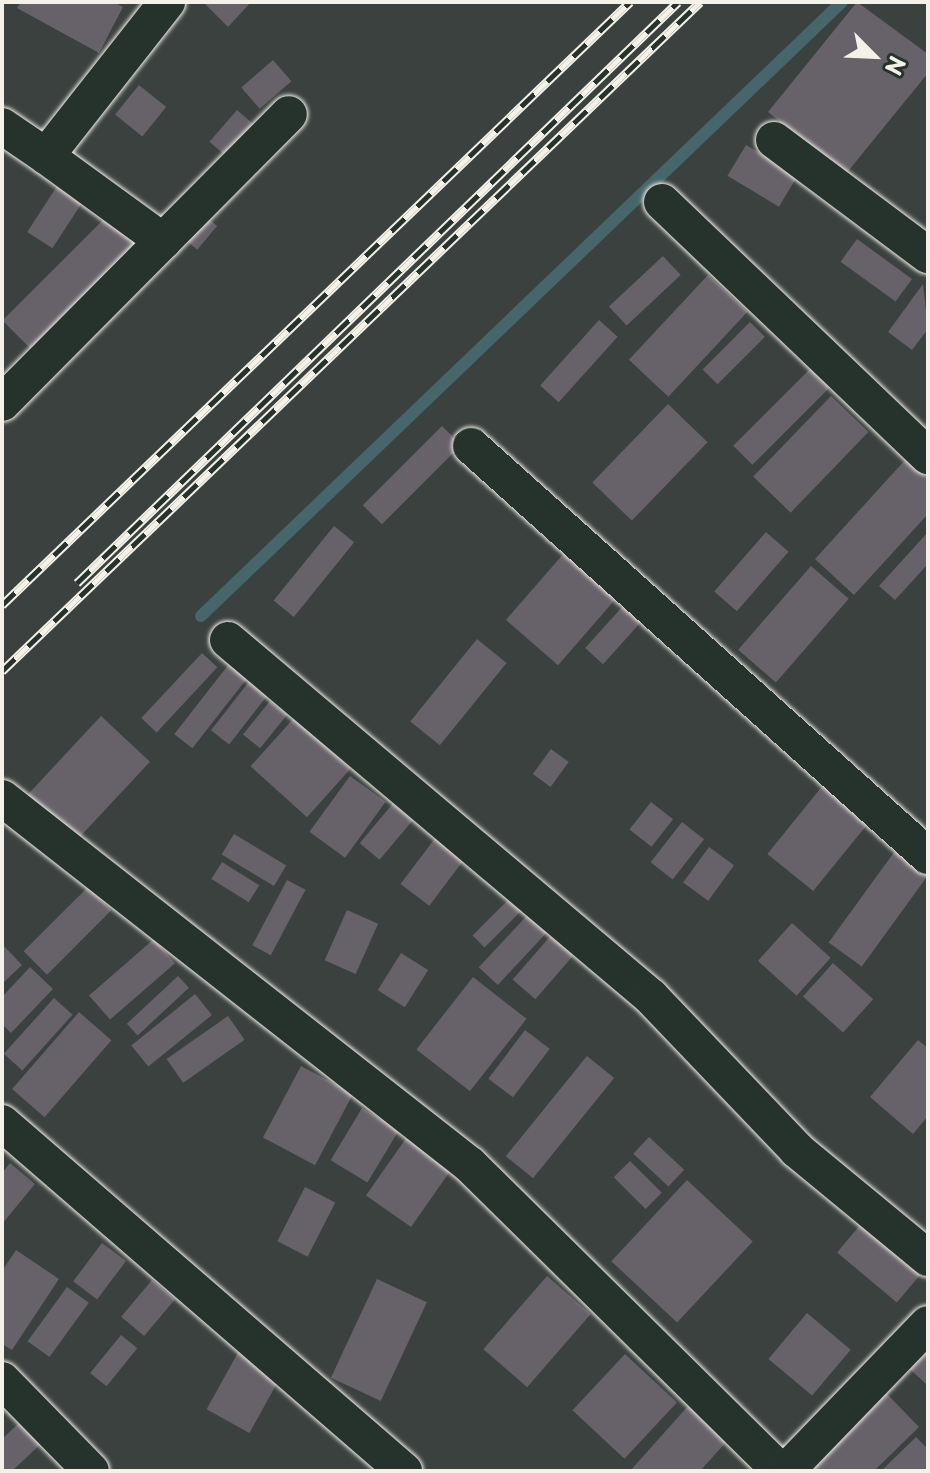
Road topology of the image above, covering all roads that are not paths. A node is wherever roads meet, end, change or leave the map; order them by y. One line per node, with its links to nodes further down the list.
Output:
1 (167, 2): 5 (street)
2 (289, 114): 7 (street)
3 (2, 126): 5 (street)
4 (774, 140): 8 (street)
5 (46, 156): 7 (street)
6 (662, 202): 11 (street)
7 (163, 241): 9 (street)
8 (928, 255)
9 (2, 403)
10 (471, 446): 14 (street)
11 (928, 456)
12 (228, 640): 16 (street)
13 (2, 798): 21 (street)
14 (928, 856)
15 (2, 1123): 20 (street)
16 (928, 1258)
17 (928, 1324): 22 (street)
18 (2, 1380): 19 (street)
19 (91, 1471)
20 (404, 1471)
21 (780, 1471)
22 (786, 1471)

